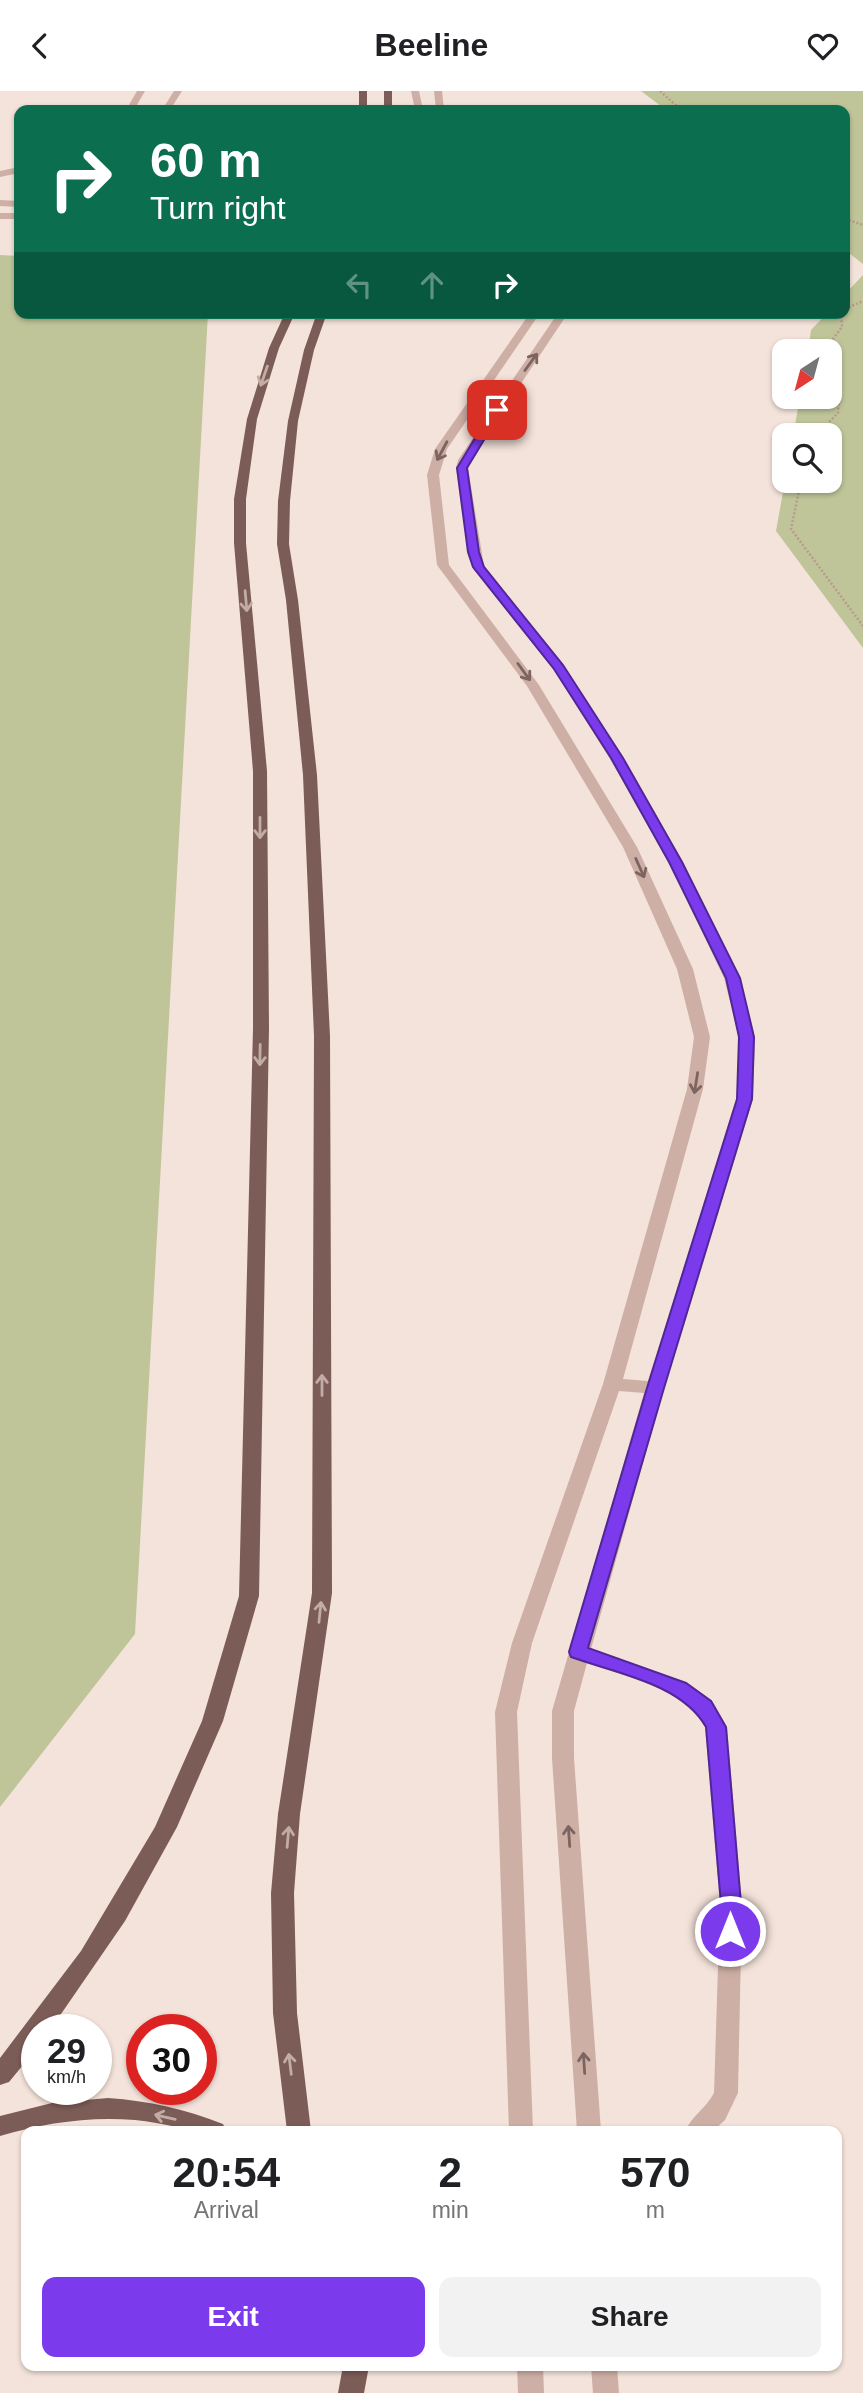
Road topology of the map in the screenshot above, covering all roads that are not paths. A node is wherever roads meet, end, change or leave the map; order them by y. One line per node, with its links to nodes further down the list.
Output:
1 (287, 319): 10 (main road, one-way to 10)
2 (320, 319): 13 (main road, one-way to 2)
3 (531, 319): 6 (street, one-way to 6)
4 (559, 319): 5 (street, one-way to 4)
5 (524, 625): 6 (street); 8 (street)
6 (494, 630): 7 (street, one-way to 7)
7 (612, 1384): 8 (street); 14 (street)
8 (655, 1388): 9 (street)
9 (578, 1652): 15 (street, one-way to 9); 16 (street)
10 (0, 2075)
11 (0, 2126): 12 (main road, one-way to 11)
12 (198, 2126)
13 (298, 2126)
14 (521, 2126)
15 (589, 2126)
16 (702, 2126)
17 (530, 2371): 19 (street)
18 (604, 2371): 20 (street)
19 (531, 2393)
20 (606, 2393)

